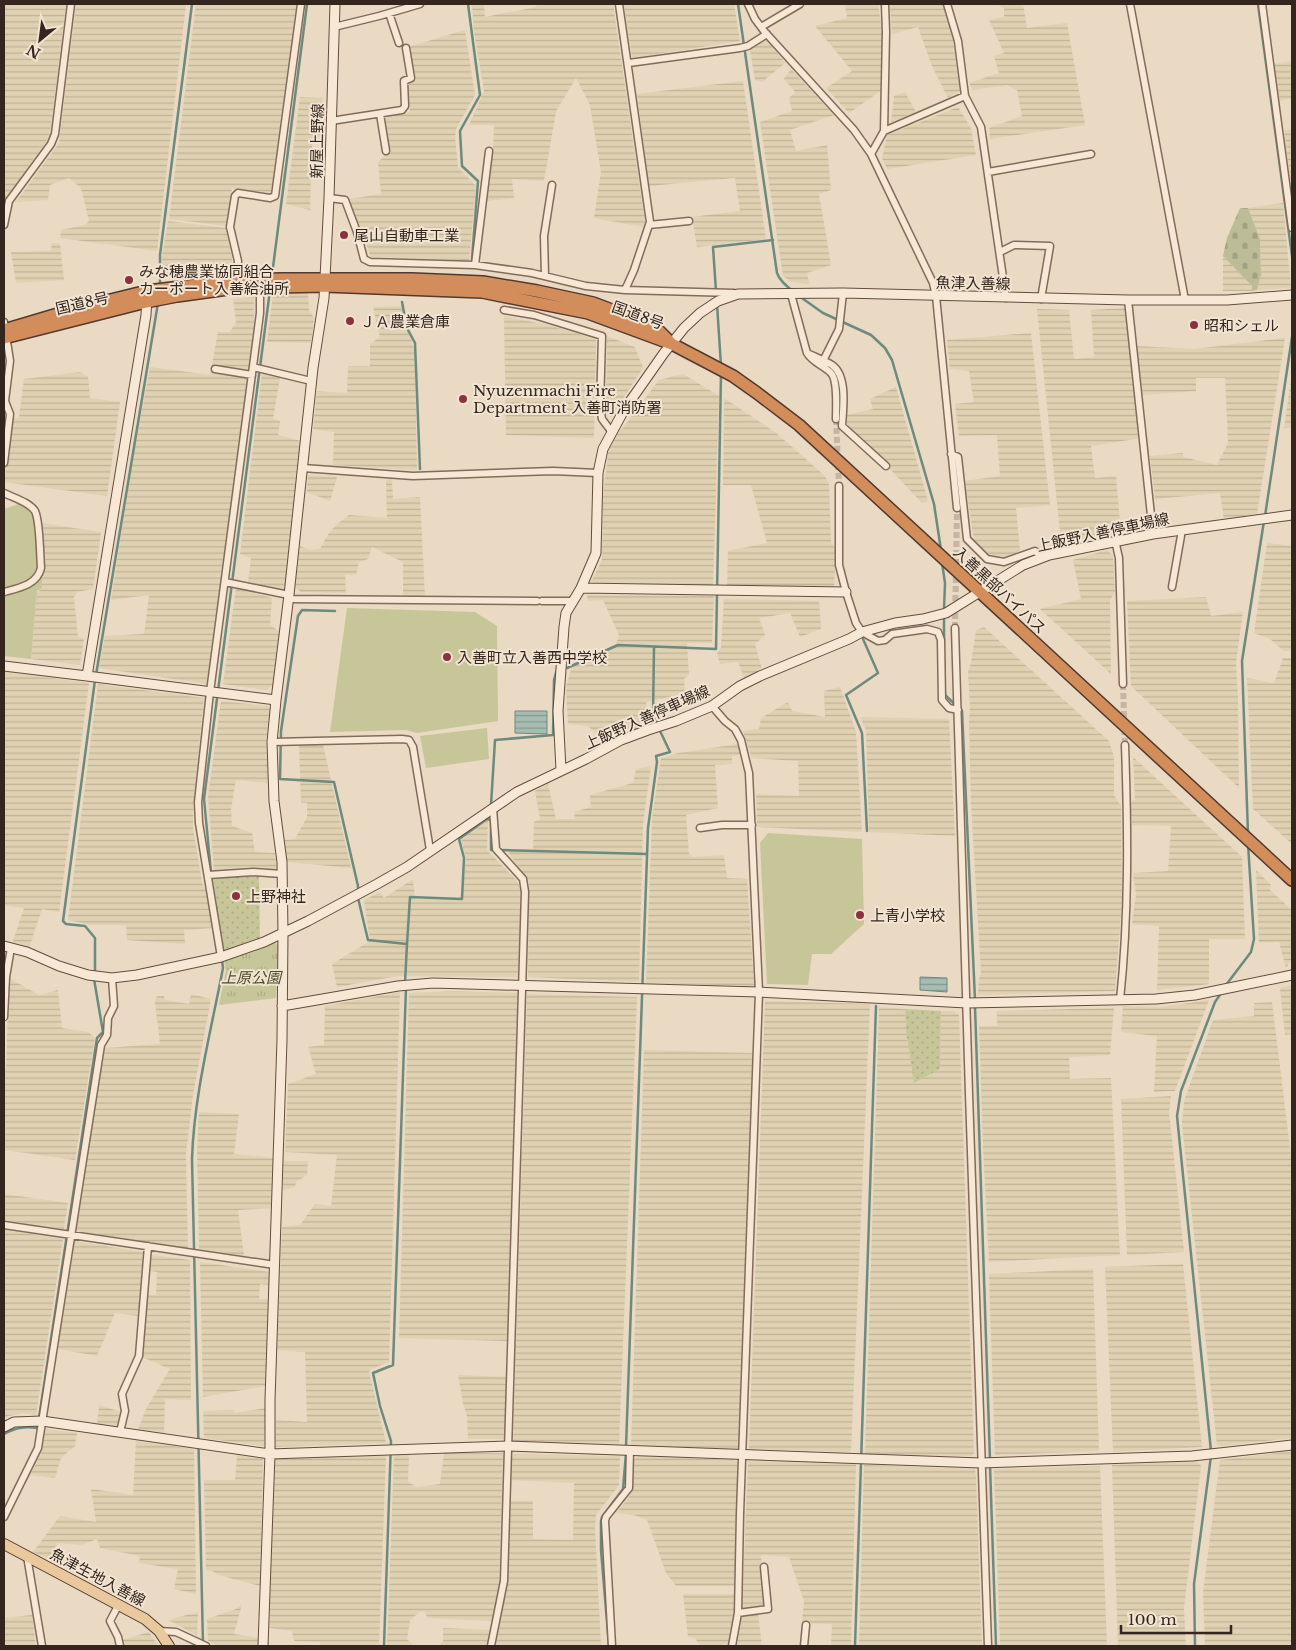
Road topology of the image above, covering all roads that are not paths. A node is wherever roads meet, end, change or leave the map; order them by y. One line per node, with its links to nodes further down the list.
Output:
1 (71, 4): 32 (street)
2 (301, 4): 38 (street)
3 (335, 4): 14 (street, 新屋上野線)
4 (420, 4): 12 (street)
5 (619, 4): 19 (street)
6 (748, 4): 15 (street)
7 (800, 4): 15 (street)
8 (885, 4): 23 (street)
9 (948, 4): 20 (street)
10 (1130, 4): 51 (street)
11 (1262, 4): 34 (street)
12 (402, 6): 13 (street)
13 (390, 13): 14 (street); 17 (street)
14 (334, 27): 22 (street, 新屋上野線)
15 (761, 27): 16 (street)
16 (767, 34): 19 (street); 26 (street)
17 (399, 43)
18 (406, 48): 21 (street)
19 (629, 63): 33 (street)
20 (965, 96): 23 (street); 28 (street)
21 (380, 114): 22 (street); 24 (street)
22 (330, 121): 30 (street, 新屋上野線)
23 (884, 131): 26 (street)
24 (386, 151)
25 (489, 151): 36 (street)
26 (871, 154): 46 (street)
27 (1091, 154): 28 (street)
28 (988, 172): 35 (street)
29 (552, 185): 37 (street)
30 (329, 198): 36 (street); 39 (street, 新屋上野線)
31 (689, 221): 33 (street)
32 (4, 225)
33 (649, 225): 41 (street)
34 (1292, 228)
35 (1000, 252): 48 (street); 49 (street)
36 (475, 265): 37 (street)
37 (545, 276): 41 (street)
38 (236, 280): 40 (highway, 国道8号); 47 (highway, 国道8号)
39 (325, 282): 40 (highway, 国道8号); 54 (highway, 国道8号); 60 (street, 新屋上野線)
40 (260, 284): 47 (highway, 国道8号); 57 (street)
41 (625, 290): 43 (street)
42 (843, 293): 44 (street, 魚津入善線); 46 (street, 魚津入善線); 56 (street)
43 (738, 294): 44 (street, 魚津入善線); 54 (street, 魚津入善線)
44 (791, 294): 55 (street)
45 (1292, 295): 51 (street, 魚津入善線)
46 (936, 296): 48 (street, 魚津入善線); 63 (street)
47 (146, 297): 53 (highway, 国道8号); 87 (street)
48 (1006, 298): 49 (street, 魚津入善線)
49 (1041, 299): 50 (street, 魚津入善線)
50 (1128, 300): 51 (street, 魚津入善線); 73 (street)
51 (1185, 300)
52 (504, 310): 62 (street)
53 (5, 331): 64 (street)
54 (672, 344): 62 (street, 魚津入善線); 79 (highway, 入善黒部バイパス)
55 (806, 353): 56 (street); 61 (street)
56 (823, 361): 65 (street)
57 (253, 367): 59 (street); 60 (street)
58 (215, 369): 59 (street)
59 (252, 376): 76 (street)
60 (311, 381): 66 (street, 新屋上野線)
61 (836, 419)
62 (611, 431): 67 (street, 魚津入善線)
63 (951, 454): 70 (street); 75 (street)
64 (4, 463)
65 (886, 466)
66 (303, 468): 67 (street); 82 (street, 新屋上野線)
67 (598, 472): 77 (street, 魚津入善線)
68 (839, 486): 81 (street)
69 (4, 493): 80 (street)
70 (957, 508)
71 (1292, 515): 72 (street, 上飯野入善停車場線)
72 (1182, 530): 73 (street, 上飯野入善停車場線); 78 (street)
73 (1153, 534): 74 (street, 上飯野入善停車場線)
74 (1115, 540): 75 (street, 上飯野入善停車場線); 88 (street)
75 (1043, 557): 79 (street, 上飯野入善停車場線)
76 (225, 582): 82 (street); 89 (street)
77 (581, 588): 81 (street); 83 (street, 魚津入善線)
78 (1172, 588)
79 (979, 591): 85 (street, 上飯野入善停車場線); 102 (highway, 入善黒部バイパス)
80 (4, 592)
81 (846, 592): 85 (street)
82 (288, 597): 83 (street); 90 (street, 新屋上野線)
83 (573, 601): 95 (street, 魚津入善線)
84 (956, 628): 92 (street)
85 (862, 632): 91 (street, 上飯野入善停車場線); 92 (street)
86 (4, 666): 87 (street)
87 (87, 676): 89 (street)
88 (1123, 684)
89 (210, 692): 90 (street); 101 (street)
90 (276, 700): 93 (street, 新屋上野線)
91 (712, 706): 95 (street, 上飯野入善停車場線); 97 (street)
92 (958, 710): 111 (street)
93 (272, 742): 99 (street); 100 (street, 新屋上野線)
94 (1125, 745): 110 (street)
95 (561, 770): 96 (street, 上飯野入善停車場線)
96 (493, 808): 99 (street, 上飯野入善停車場線); 108 (street)
97 (752, 825): 98 (street); 109 (street)
98 (700, 828)
99 (430, 850): 103 (street, 上飯野入善停車場線)
100 (282, 874): 101 (street); 103 (street, 新屋上野線)
101 (208, 875): 105 (street)
102 (1292, 880)
103 (283, 933): 105 (street, 上飯野入善停車場線); 112 (street, 新屋上野線)
104 (7, 947): 107 (street, 上飯野入善停車場線); 113 (street)
105 (221, 957): 107 (street, 上飯野入善停車場線)
106 (1292, 974): 110 (street)
107 (112, 978): 115 (street)
108 (522, 986): 109 (street); 112 (street); 122 (street)
109 (759, 992): 111 (street); 125 (street)
110 (1120, 1000): 111 (street)
111 (966, 1003): 126 (street)
112 (282, 1006): 117 (street, 新屋上野線)
113 (4, 1017)
114 (4, 1225): 115 (street)
115 (71, 1234): 116 (street); 118 (street)
116 (148, 1246): 117 (street); 120 (street)
117 (275, 1265): 124 (street, 新屋上野線)
118 (42, 1421): 119 (street); 120 (street); 127 (street)
119 (4, 1427)
120 (120, 1432): 124 (street)
121 (1292, 1445): 126 (street)
122 (508, 1446): 123 (street); 124 (street); 140 (street)
123 (630, 1451): 125 (street); 141 (street)
124 (270, 1454): 139 (street, 新屋上野線)
125 (743, 1455): 126 (street); 132 (street)
126 (981, 1463): 144 (street)
127 (4, 1517)
128 (4, 1544): 129 (main road, 魚津生地入善線)
129 (27, 1556): 131 (main road, 魚津生地入善線); 135 (street)
130 (764, 1567): 132 (street)
131 (119, 1604): 134 (main road, 魚津生地入善線); 136 (street)
132 (738, 1613): 142 (street)
133 (806, 1625): 143 (street)
134 (159, 1631): 137 (main road, 魚津生地入善線); 138 (street)
135 (42, 1646)
136 (120, 1646)
137 (169, 1646)
138 (206, 1646)
139 (262, 1646)
140 (491, 1646)
141 (612, 1646)
142 (732, 1646)
143 (804, 1646)
144 (988, 1646)

